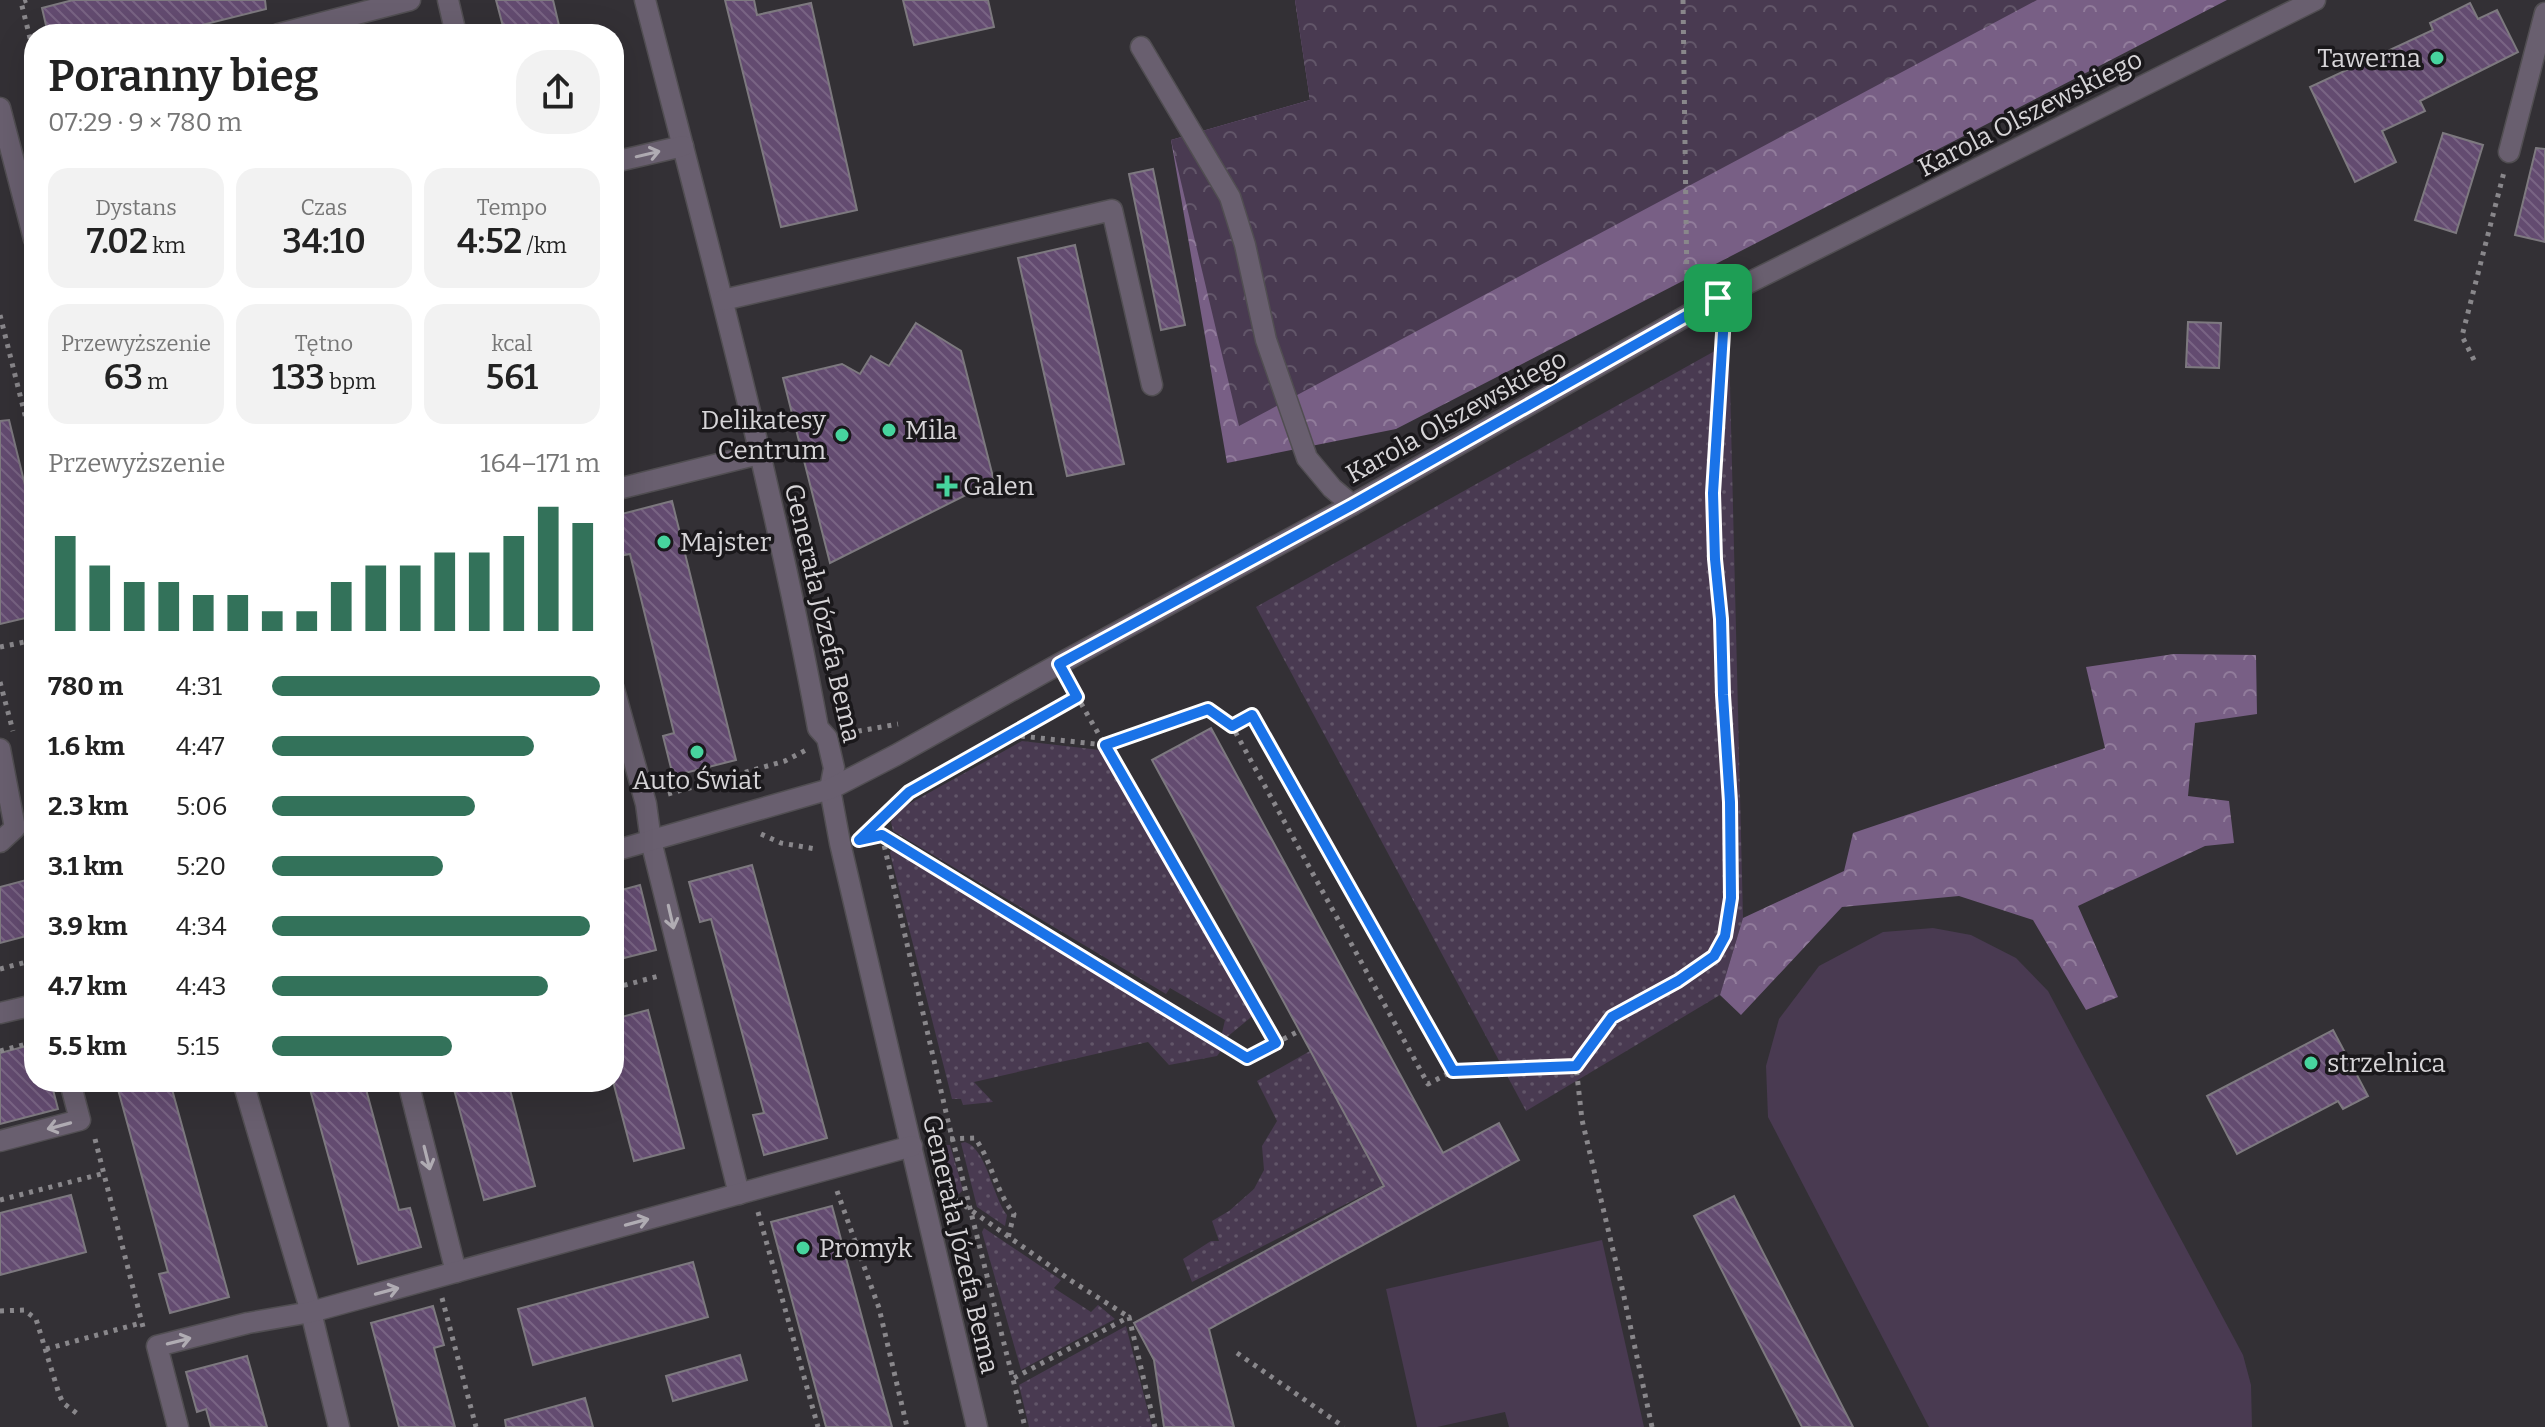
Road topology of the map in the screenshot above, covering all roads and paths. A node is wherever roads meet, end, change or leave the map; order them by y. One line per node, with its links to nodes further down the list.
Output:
1 (27, 0): 8 (path)
2 (410, 0): 9 (street)
3 (448, 0): 10 (street)
4 (645, 0): 13 (street, Generała Józefa Bema)
5 (1683, 0): 17 (path)
6 (2315, 0): 18 (street, Karola Olszewskiego)
7 (2545, 13): 14 (street)
8 (26, 24)
9 (318, 24)
10 (454, 24)
11 (1141, 47): 26 (street)
12 (0, 108): 16 (street)
13 (683, 146): 15 (street, one-way to 13); 19 (street, Generała Józefa Bema)
14 (2509, 152): 21 (path)
15 (624, 160)
16 (24, 200)
17 (1687, 294)
18 (1718, 298): 26 (street, Karola Olszewskiego); 55 (path)
19 (723, 300): 22 (street); 24 (street, Generała Józefa Bema)
20 (0, 315): 23 (path)
21 (2474, 360)
22 (1152, 385)
23 (24, 411)
24 (759, 454): 25 (street); 34 (street, Generała Józefa Bema)
25 (624, 488)
26 (1352, 505): 29 (street, Karola Olszewskiego)
27 (24, 642): 28 (path)
28 (0, 647)
29 (1059, 664): 30 (path); 37 (street, Karola Olszewskiego)
30 (1077, 697): 33 (path); 35 (path)
31 (624, 724): 38 (street)
32 (1232, 726): 35 (path); 56 (path); 56 (path)
33 (1011, 735): 35 (path); 42 (path)
34 (827, 738): 37 (street, Generała Józefa Bema); 38 (path)
35 (1105, 745): 52 (path)
36 (0, 749): 43 (street)
37 (830, 789): 41 (street, Karola Olszewskiego); 42 (street, Generała Józefa Bema)
38 (646, 804): 41 (street)
39 (760, 833): 42 (path)
40 (882, 835): 42 (path); 52 (path); 60 (path)
41 (651, 841): 44 (street, Karola Olszewskiego); 47 (street, one-way to 47)
42 (850, 841): 62 (street, Generała Józefa Bema)
43 (0, 842)
44 (624, 848)
45 (24, 963): 46 (path)
46 (0, 969)
47 (683, 969): 48 (path); 68 (street)
48 (624, 985)
49 (24, 1007): 50 (street)
50 (0, 1013)
51 (1299, 1031): 52 (path)
52 (1276, 1043)
53 (24, 1045): 54 (path)
54 (0, 1051)
55 (1576, 1066): 56 (path); 91 (path)
56 (1453, 1071)
57 (73, 1092): 61 (street, one-way to 61)
58 (246, 1092): 74 (street)
59 (410, 1092): 72 (street, one-way to 72)
60 (952, 1138): 64 (path); 70 (path); 71 (path)
61 (0, 1141)
62 (912, 1146): 65 (street); 87 (street, Generała Józefa Bema)
63 (99, 1149): 66 (path)
64 (934, 1160)
65 (830, 1169): 68 (street); 86 (path)
66 (105, 1173): 69 (path); 76 (path)
67 (938, 1187): 70 (path)
68 (745, 1192): 72 (street, one-way to 68); 85 (path)
69 (0, 1200)
70 (971, 1213): 71 (path); 80 (path)
71 (1008, 1238): 75 (path)
72 (447, 1274): 74 (street, one-way to 72); 84 (path)
73 (0, 1311): 78 (path)
74 (311, 1312): 77 (street, one-way to 74); 83 (street)
75 (1129, 1317): 80 (path); 89 (path)
76 (142, 1323): 77 (path); 78 (path)
77 (157, 1346): 82 (street)
78 (46, 1349): 81 (path)
79 (1237, 1353): 90 (path)
80 (1014, 1378): 88 (path)
81 (79, 1415)
82 (178, 1427)
83 (339, 1427)
84 (476, 1427)
85 (818, 1427)
86 (907, 1427)
87 (977, 1427)
88 (1025, 1427)
89 (1155, 1427)
90 (1344, 1427)
91 (1652, 1427)

